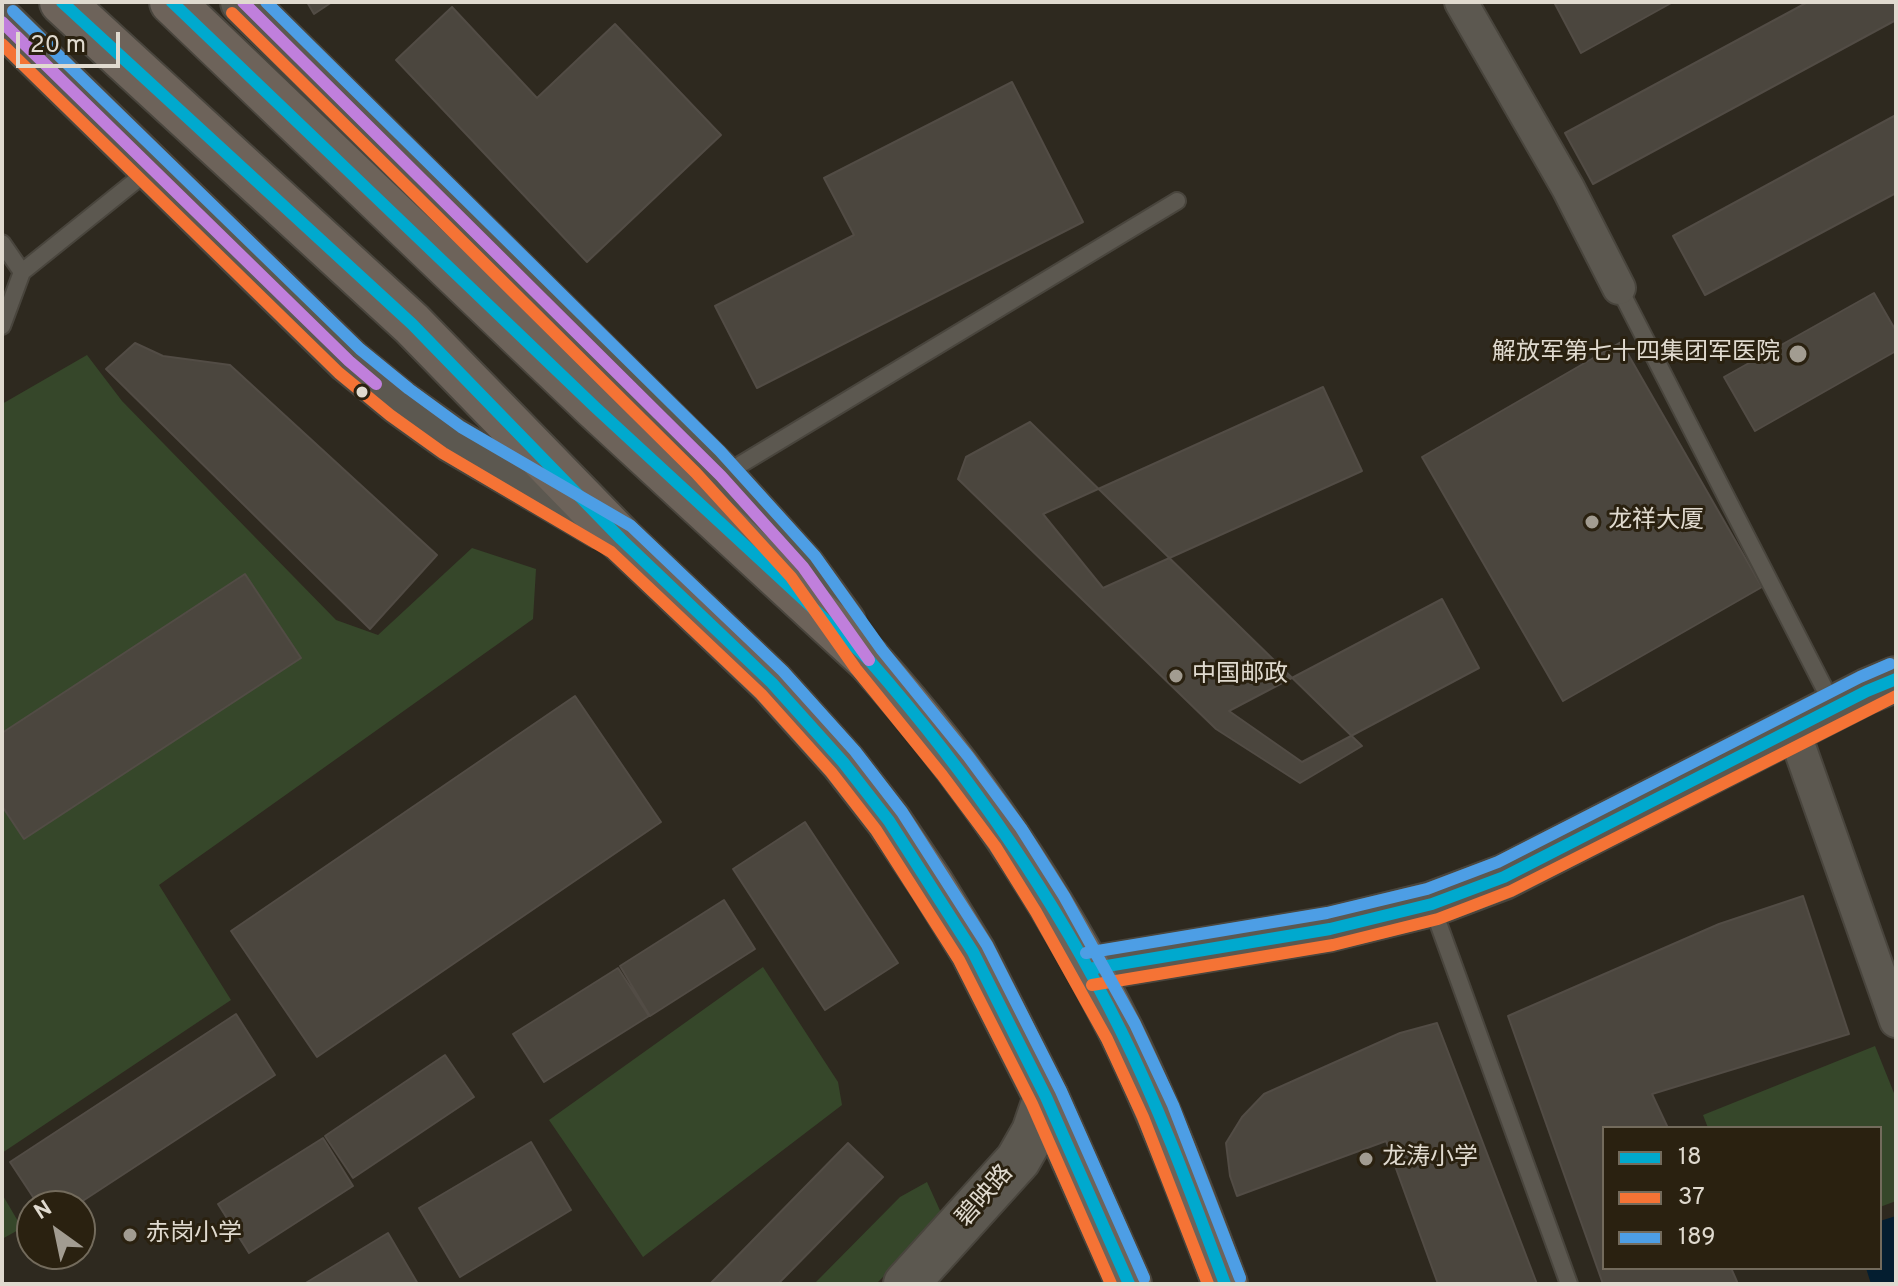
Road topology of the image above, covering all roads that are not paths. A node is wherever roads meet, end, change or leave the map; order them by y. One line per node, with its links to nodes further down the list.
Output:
1 (62, 2): 13 (highway)
2 (172, 2): 14 (highway)
3 (243, 2): 12 (street)
4 (1461, 2): 10 (street)
5 (2, 22): 6 (street)
6 (151, 169): 9 (lane); 13 (street)
7 (1177, 201): 12 (lane)
8 (2, 243): 9 (lane)
9 (22, 272): 11 (lane)
10 (1619, 288): 16 (lane)
11 (2, 326)
12 (721, 476): 14 (street)
13 (621, 539): 21 (highway)
14 (869, 660): 19 (highway)
15 (1896, 679): 16 (street)
16 (1834, 708): 17 (street)
17 (1793, 729): 18 (street); 20 (street)
18 (1432, 904): 19 (street); 25 (lane)
19 (1089, 969): 24 (highway)
20 (1896, 1021)
21 (1046, 1097): 22 (street, 碧映路); 23 (highway)
22 (906, 1284)
23 (1129, 1284)
24 (1225, 1284)
25 (1569, 1284)

